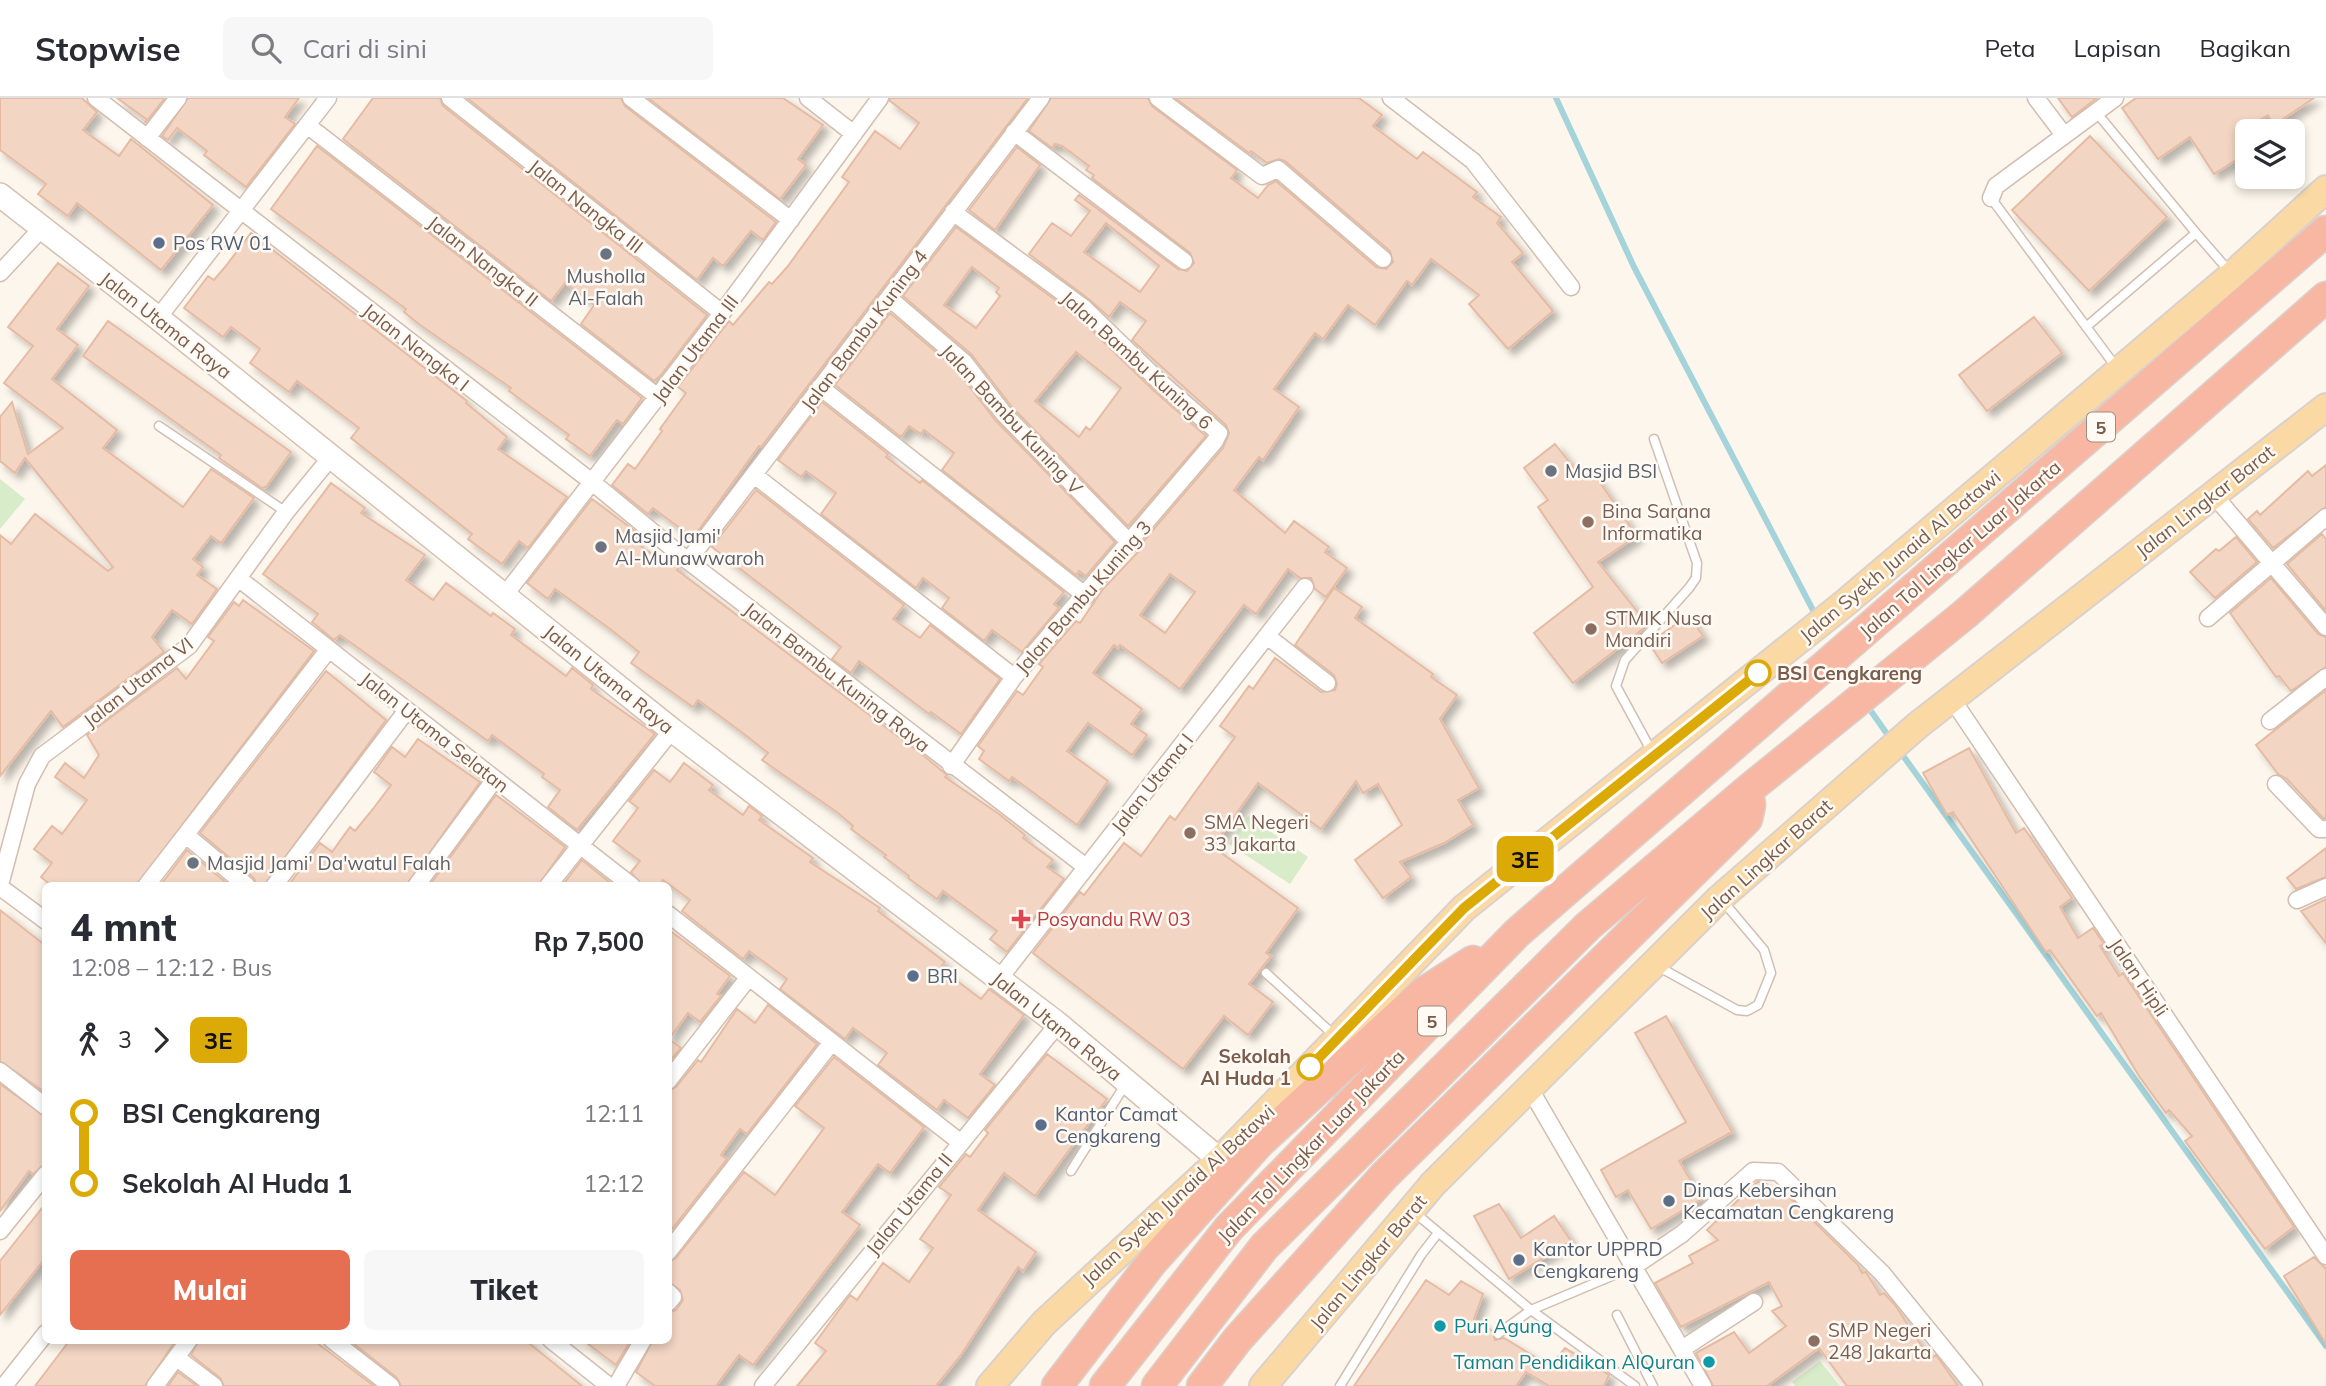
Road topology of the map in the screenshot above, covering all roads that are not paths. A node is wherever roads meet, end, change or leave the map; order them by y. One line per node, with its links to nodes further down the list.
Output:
1 (96, 98): 18 (street, Jalan Nangka I)
2 (178, 98): 18 (street)
3 (328, 98): 14 (street)
4 (450, 98): 35 (street, Jalan Nangka III)
5 (631, 98): 24 (street)
6 (808, 98): 16 (street)
7 (880, 98): 16 (street, Jalan Utama III)
8 (1041, 98): 15 (street, Jalan Bambu Kuning 4)
9 (1158, 98): 28 (street)
10 (1391, 98): 32 (street)
11 (2036, 98): 17 (street)
12 (2115, 98): 13 (street)
13 (2096, 112): 17 (street); 27 (lane)
14 (307, 125): 22 (street); 40 (street, Jalan Nangka II)
15 (1014, 132): 23 (street, Jalan Bambu Kuning 4); 29 (street)
16 (854, 134): 24 (street, Jalan Utama III)
17 (2064, 135): 21 (street)
18 (147, 138): 22 (street, Jalan Nangka I)
19 (2326, 189): 31 (main road, Jalan Syekh Junaid Al Batawi)
20 (0, 195): 25 (main road, Jalan Utama Raya)
21 (1991, 198): 37 (lane)
22 (241, 211): 36 (street); 47 (street, Jalan Nangka I)
23 (953, 212): 34 (street, Jalan Bambu Kuning 4); 43 (street, Jalan Bambu Kuning 6)
24 (791, 220): 35 (street, Jalan Utama III)
25 (42, 228): 30 (street); 36 (main road, Jalan Utama Raya)
26 (2326, 231): 90 (highway, Jalan Tol Lingkar Luar Jakarta / 5)
27 (2196, 233): 31 (lane); 37 (lane)
28 (1384, 259)
29 (1184, 261)
30 (0, 273)
31 (2232, 275): 38 (main road, Jalan Syekh Junaid Al Batawi)
32 (1571, 287)
33 (2326, 297): 73 (highway, Jalan Tol Lingkar Luar Jakarta / 5)
34 (889, 298): 39 (street, Jalan Bambu Kuning 4); 51 (street, Jalan Bambu Kuning V)
35 (722, 313): 40 (street, Jalan Utama III)
36 (158, 318): 45 (main road, Jalan Utama Raya)
37 (2086, 327): 38 (lane)
38 (2120, 371): 69 (main road, Jalan Syekh Junaid Al Batawi)
39 (820, 387): 46 (street, Jalan Bambu Kuning 4); 57 (street)
40 (658, 397): 47 (street, Jalan Utama III)
41 (2326, 407): 48 (main road, Jalan Lingkar Barat)
42 (159, 426): 49 (lane)
43 (1219, 433): 51 (street, Jalan Bambu Kuning 3)
44 (1654, 439): 69 (lane)
45 (331, 457): 49 (street, Jalan Utama VI); 56 (main road, Jalan Utama Raya)
46 (754, 475): 52 (street, Jalan Bambu Kuning 4); 62 (street)
47 (592, 482): 52 (street, Jalan Bambu Kuning Raya); 56 (street, Jalan Utama III)
48 (2213, 494): 53 (street); 65 (main road, Jalan Lingkar Barat)
49 (286, 512): 54 (street, Jalan Utama VI)
50 (2324, 521): 53 (street)
51 (1130, 544): 57 (street, Jalan Bambu Kuning 3)
52 (688, 561): 70 (street, Jalan Bambu Kuning Raya)
53 (2271, 562): 58 (street); 59 (street)
54 (238, 578): 61 (street, Jalan Utama Selatan); 84 (street, Jalan Utama VI)
55 (1305, 587): 60 (street, Jalan Utama I)
56 (505, 596): 68 (main road, Jalan Utama Raya)
57 (1086, 596): 62 (street, Jalan Bambu Kuning 3)
58 (2208, 618)
59 (2326, 627)
60 (1267, 636): 64 (street); 77 (street, Jalan Utama I)
61 (329, 649): 66 (street, Jalan Utama Selatan); 75 (street)
62 (1014, 677): 70 (street, Jalan Bambu Kuning 3)
63 (2326, 677): 67 (street)
64 (1327, 683)
65 (1951, 699): 86 (main road, Jalan Lingkar Barat); 113 (street, Jalan Hipli)
66 (407, 710): 71 (street, Jalan Utama Selatan); 80 (street)
67 (2270, 721)
68 (665, 738): 76 (street); 94 (main road, Jalan Utama Raya)
69 (1655, 755): 96 (main road, Jalan Syekh Junaid Al Batawi)
70 (951, 766): 77 (street, Jalan Bambu Kuning Raya)
71 (495, 779): 76 (street, Jalan Utama Selatan); 81 (street)
72 (2276, 784): 74 (street)
73 (1748, 790): 138 (highway, Jalan Tol Lingkar Luar Jakarta / 5); 139 (highway)
74 (2326, 829)
75 (187, 836): 78 (street); 79 (street)
76 (581, 846): 82 (street); 83 (street, Jalan Utama Selatan)
77 (1086, 867): 94 (street, Jalan Utama I)
78 (149, 882)
79 (242, 882)
80 (277, 882)
81 (419, 882)
82 (551, 882)
83 (627, 882)
84 (0, 886): 88 (street)
85 (2326, 887): 87 (street)
86 (1720, 898): 91 (main road, Jalan Lingkar Barat); 91 (lane)
87 (2297, 900)
88 (42, 918)
89 (672, 918): 93 (street)
90 (1517, 933): 136 (highway); 137 (highway, Jalan Tol Lingkar Luar Jakarta / 5)
91 (1654, 964): 101 (main road, Jalan Lingkar Barat)
92 (1266, 973): 96 (lane)
93 (749, 977): 97 (street); 99 (street)
94 (999, 979): 95 (main road, Jalan Utama Raya)
95 (1058, 1024): 100 (main road, Jalan Utama Raya); 103 (street, Jalan Utama II)
96 (1338, 1038): 104 (main road, Jalan Syekh Junaid Al Batawi)
97 (832, 1042): 103 (street); 112 (street)
98 (0, 1071): 102 (street)
99 (672, 1076)
100 (1127, 1082): 104 (main road, Jalan Utama Raya); 105 (lane)
101 (1530, 1089): 107 (main road, Jalan Lingkar Barat); 114 (street)
102 (42, 1104)
103 (960, 1142): 133 (street, Jalan Utama II)
104 (1220, 1160): 111 (main road, Jalan Syekh Junaid Al Batawi)
105 (1071, 1171)
106 (42, 1178): 108 (street)
107 (1412, 1209): 110 (lane); 126 (main road, Jalan Lingkar Barat)
108 (6, 1211): 109 (street)
109 (0, 1231)
110 (1438, 1233): 116 (lane); 140 (lane)
111 (1136, 1235): 134 (main road, Jalan Syekh Junaid Al Batawi); 135 (main road)
112 (672, 1247)
113 (2326, 1256)
114 (1633, 1268): 116 (lane); 124 (street); 144 (street)
115 (1754, 1302): 124 (street)
116 (1531, 1310): 118 (lane); 141 (lane)
117 (1617, 1315): 142 (lane)
118 (1498, 1334)
119 (42, 1338): 127 (street)
120 (186, 1344): 125 (street)
121 (337, 1344): 130 (street)
122 (556, 1344): 131 (street)
123 (641, 1344): 132 (street)
124 (1682, 1349): 143 (street)
125 (177, 1358): 128 (street); 129 (street)
126 (1267, 1384)
127 (4, 1386)
128 (155, 1386)
129 (214, 1386)
130 (391, 1386)
131 (609, 1386)
132 (615, 1386)
133 (763, 1386)
134 (990, 1386)
135 (1007, 1386)
136 (1057, 1386)
137 (1105, 1386)
138 (1157, 1386)
139 (1202, 1386)
140 (1340, 1386)
141 (1635, 1386)
142 (1653, 1386)
143 (1703, 1386)
144 (1975, 1386)

